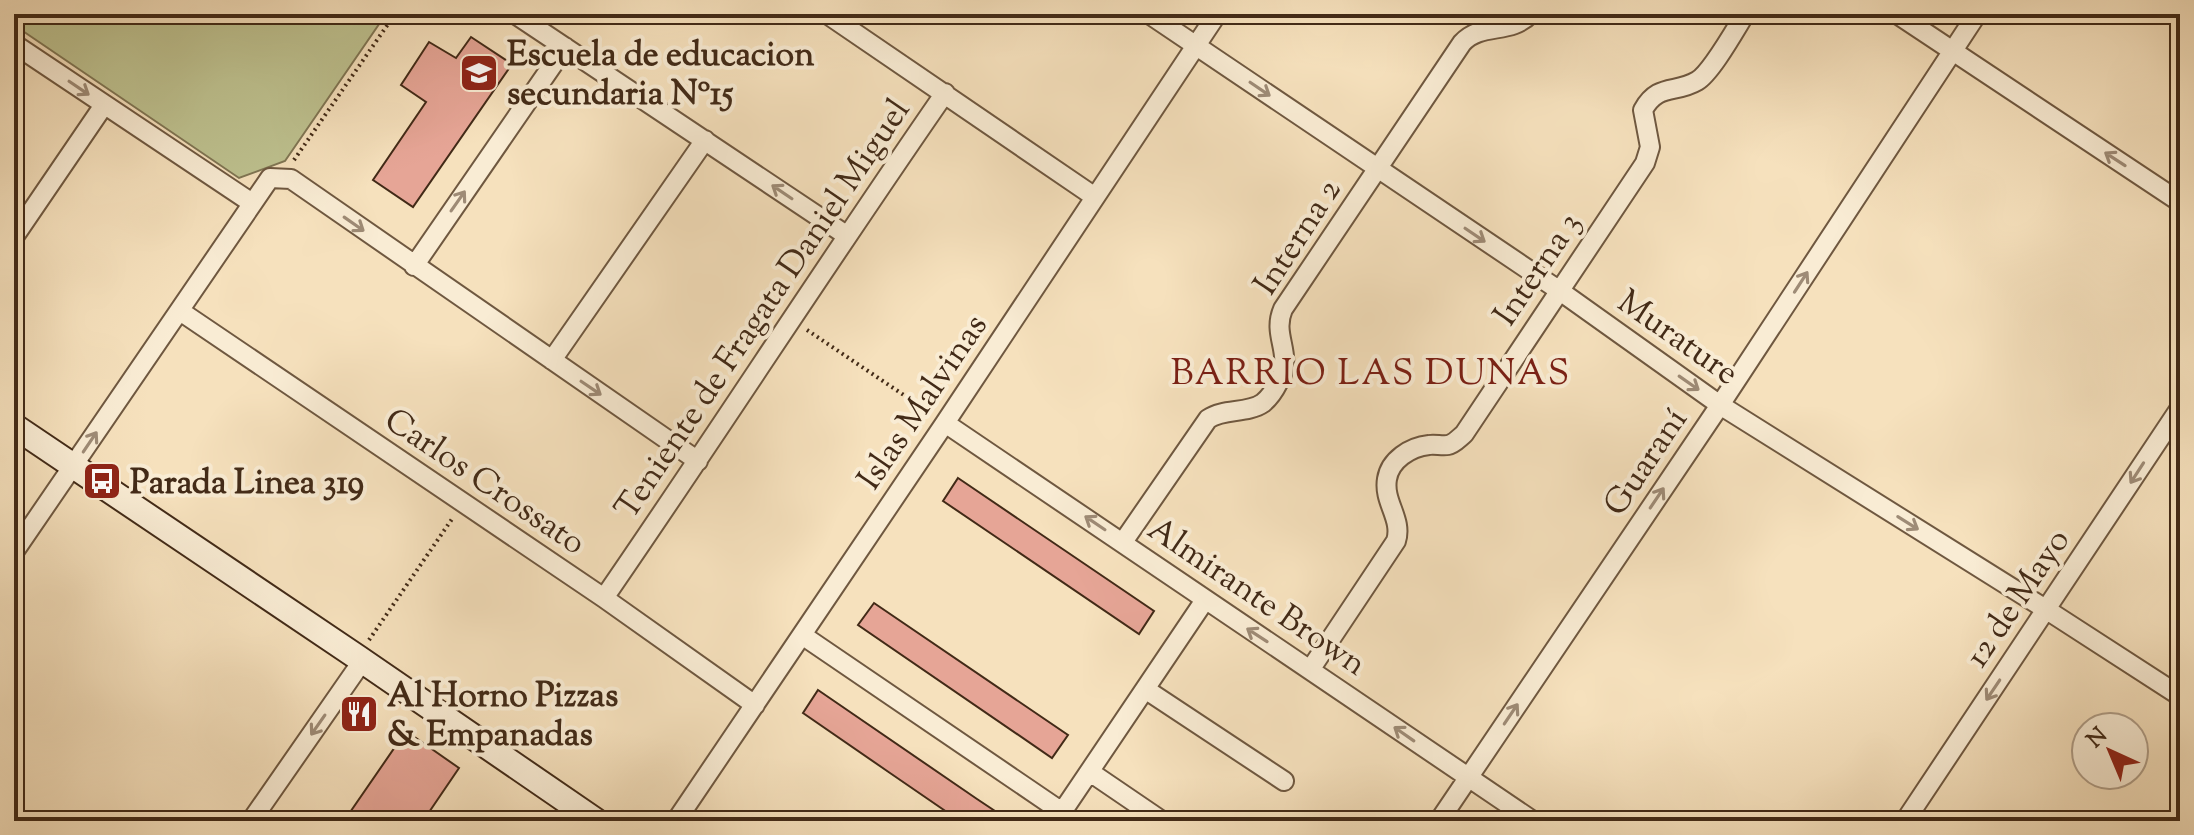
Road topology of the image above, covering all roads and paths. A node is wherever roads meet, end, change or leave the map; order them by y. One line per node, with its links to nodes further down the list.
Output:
1 (395, 14): 18 (path)
2 (515, 14): 12 (street)
3 (827, 14): 14 (street)
4 (1149, 14): 11 (street, Murature)
5 (1217, 14): 11 (street, Islas Malvinas)
6 (1530, 14): 17 (street, Interna 2)
7 (1745, 14): 25 (street, Interna 3)
8 (1897, 14): 13 (street)
9 (1977, 14): 13 (street, Guaraní)
10 (14, 44): 15 (street, one-way to 15)
11 (1195, 45): 17 (street, Murature, one-way to 17); 19 (street, Islas Malvinas)
12 (565, 47): 16 (street); 24 (street, one-way to 12)
13 (1953, 52): 20 (street, one-way to 13); 29 (street, Guaraní, one-way to 13)
14 (945, 93): 19 (street); 22 (street, Teniente de Fragata Daniel Miguel)
15 (104, 105): 21 (street); 23 (street)
16 (705, 140): 22 (street, one-way to 16); 28 (street)
17 (1377, 169): 25 (street, Murature, one-way to 25); 36 (street, Interna 2)
18 (286, 179): 21 (street); 24 (street, one-way to 24)
19 (1095, 197): 31 (street, Islas Malvinas)
20 (2180, 202)
21 (252, 203): 26 (street)
22 (846, 235): 27 (street, Teniente de Fragata Daniel Miguel)
23 (14, 237)
24 (414, 266): 28 (street)
25 (1560, 291): 29 (street, Murature, one-way to 29); 43 (street, Interna 3)
26 (180, 311): 34 (street, one-way to 26); 35 (street, Carlos Crossato)
27 (792, 319): 31 (path); 33 (street, Teniente de Fragata Daniel Miguel)
28 (552, 360): 33 (street, one-way to 33)
29 (1720, 405): 40 (street, Murature, one-way to 40); 48 (street, Guaraní, one-way to 29)
30 (2180, 408): 40 (street, 12 de Mayo, one-way to 40)
31 (945, 423): 36 (street, Almirante Brown, one-way to 31); 41 (street, Islas Malvinas)
32 (14, 426): 34 (main road)
33 (698, 461): 38 (street, Teniente de Fragata Daniel Miguel)
34 (73, 467): 37 (street); 42 (main road)
35 (462, 503): 38 (street, Carlos Crossato); 42 (path)
36 (1123, 542): 39 (street, Almirante Brown)
37 (14, 552)
38 (604, 598): 46 (street, Carlos Crossato)
39 (1205, 600): 43 (street, Almirante Brown, one-way to 39); 44 (street)
40 (2047, 610): 45 (street, Murature); 57 (street, 12 de Mayo, one-way to 57)
41 (802, 635): 46 (street, Islas Malvinas); 50 (street)
42 (360, 659): 51 (street, one-way to 51); 52 (main road)
43 (1310, 670): 48 (street, Almirante Brown, one-way to 43)
44 (1145, 689): 47 (street); 49 (street)
45 (2180, 696)
46 (755, 705): 53 (street, Islas Malvinas)
47 (1090, 772): 50 (street); 54 (street)
48 (1468, 778): 55 (street, Guaraní); 56 (street, Almirante Brown)
49 (1284, 781)
50 (1059, 817)
51 (251, 821)
52 (596, 821)
53 (676, 821)
54 (1162, 821)
55 (1439, 821)
56 (1533, 821)
57 (1905, 821)

